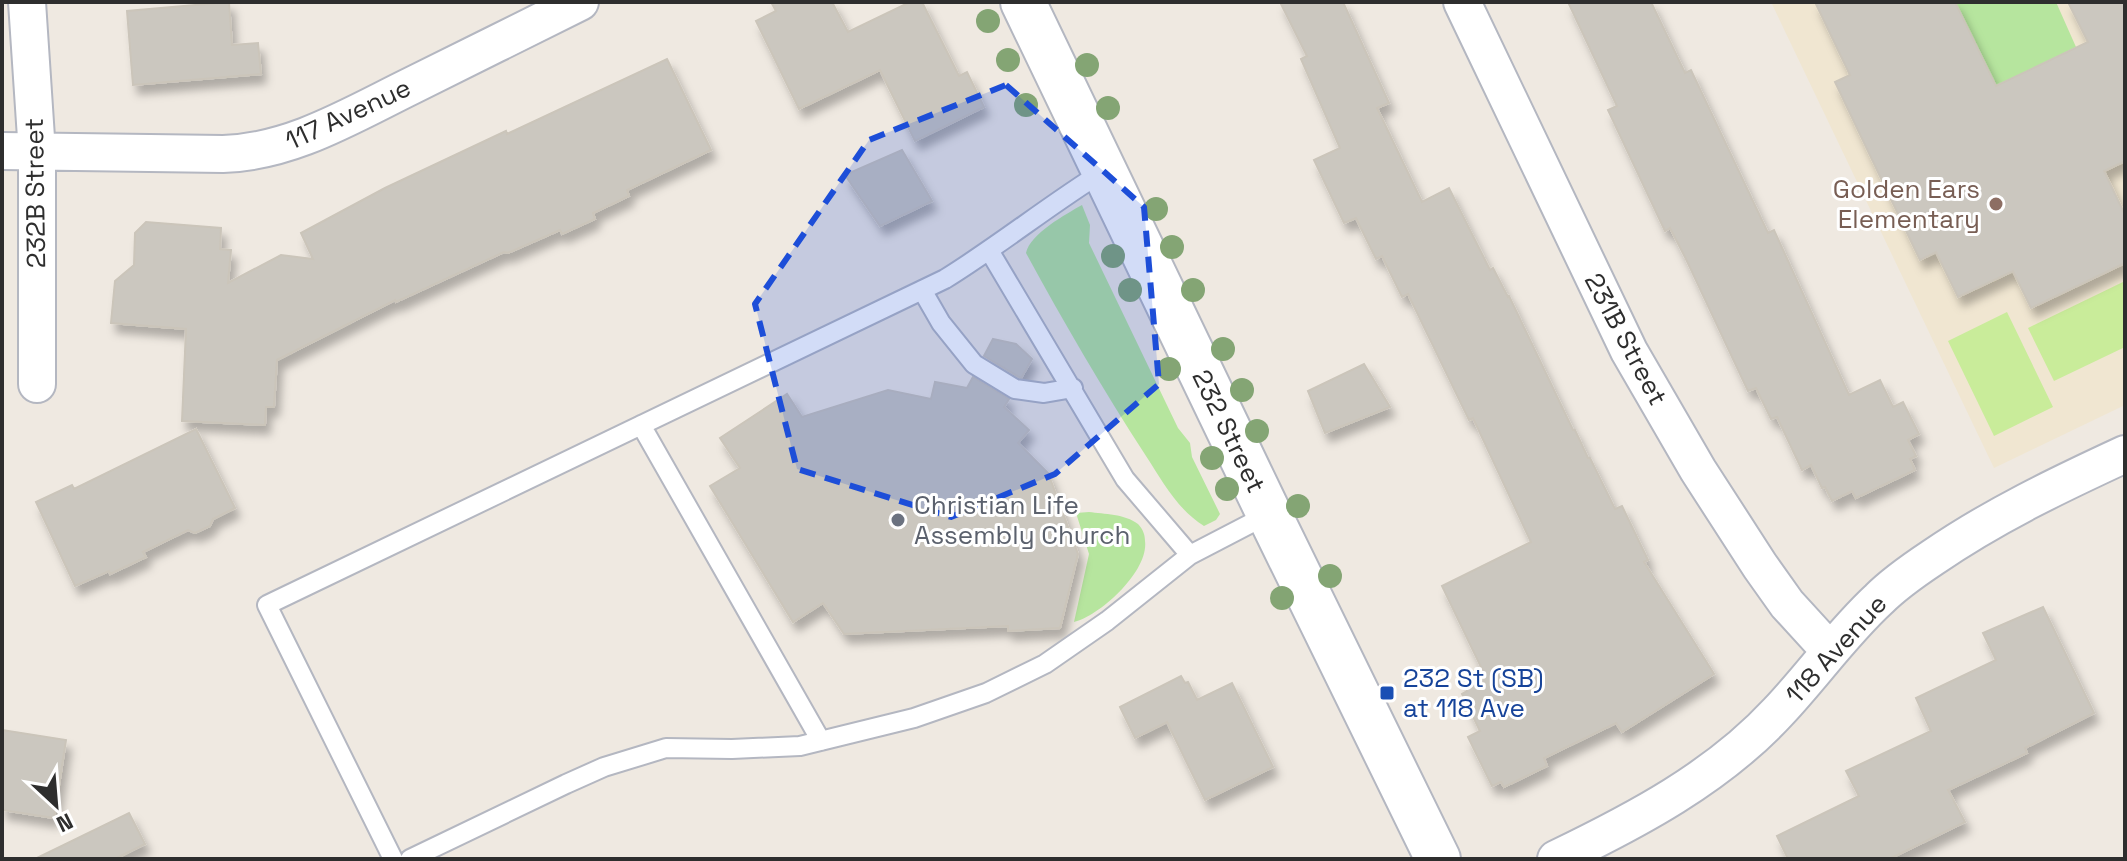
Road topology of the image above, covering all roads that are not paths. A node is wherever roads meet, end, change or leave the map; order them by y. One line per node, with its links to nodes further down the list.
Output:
1 (27, 2): 5 (street, 232B Street)
2 (580, 2): 5 (street, 117 Avenue)
3 (1023, 2): 6 (main road, 232 Street)
4 (1462, 2): 15 (street, 231B Street)
5 (19, 152): 9 (street, 232B Street)
6 (1104, 171): 7 (lane); 13 (main road, 232 Street)
7 (990, 252): 8 (lane); 10 (lane)
8 (922, 290): 10 (lane); 11 (lane)
9 (37, 384)
10 (1073, 388): 14 (lane)
11 (641, 425): 16 (lane); 17 (lane)
12 (2125, 454): 15 (street, 118 Avenue)
13 (1269, 514): 14 (lane); 19 (main road, 232 Street)
14 (1190, 555): 16 (lane)
15 (1830, 651): 20 (street, 118 Avenue)
16 (821, 741): 18 (lane)
17 (393, 859)
18 (410, 859)
19 (1438, 859)
20 (1556, 859)

